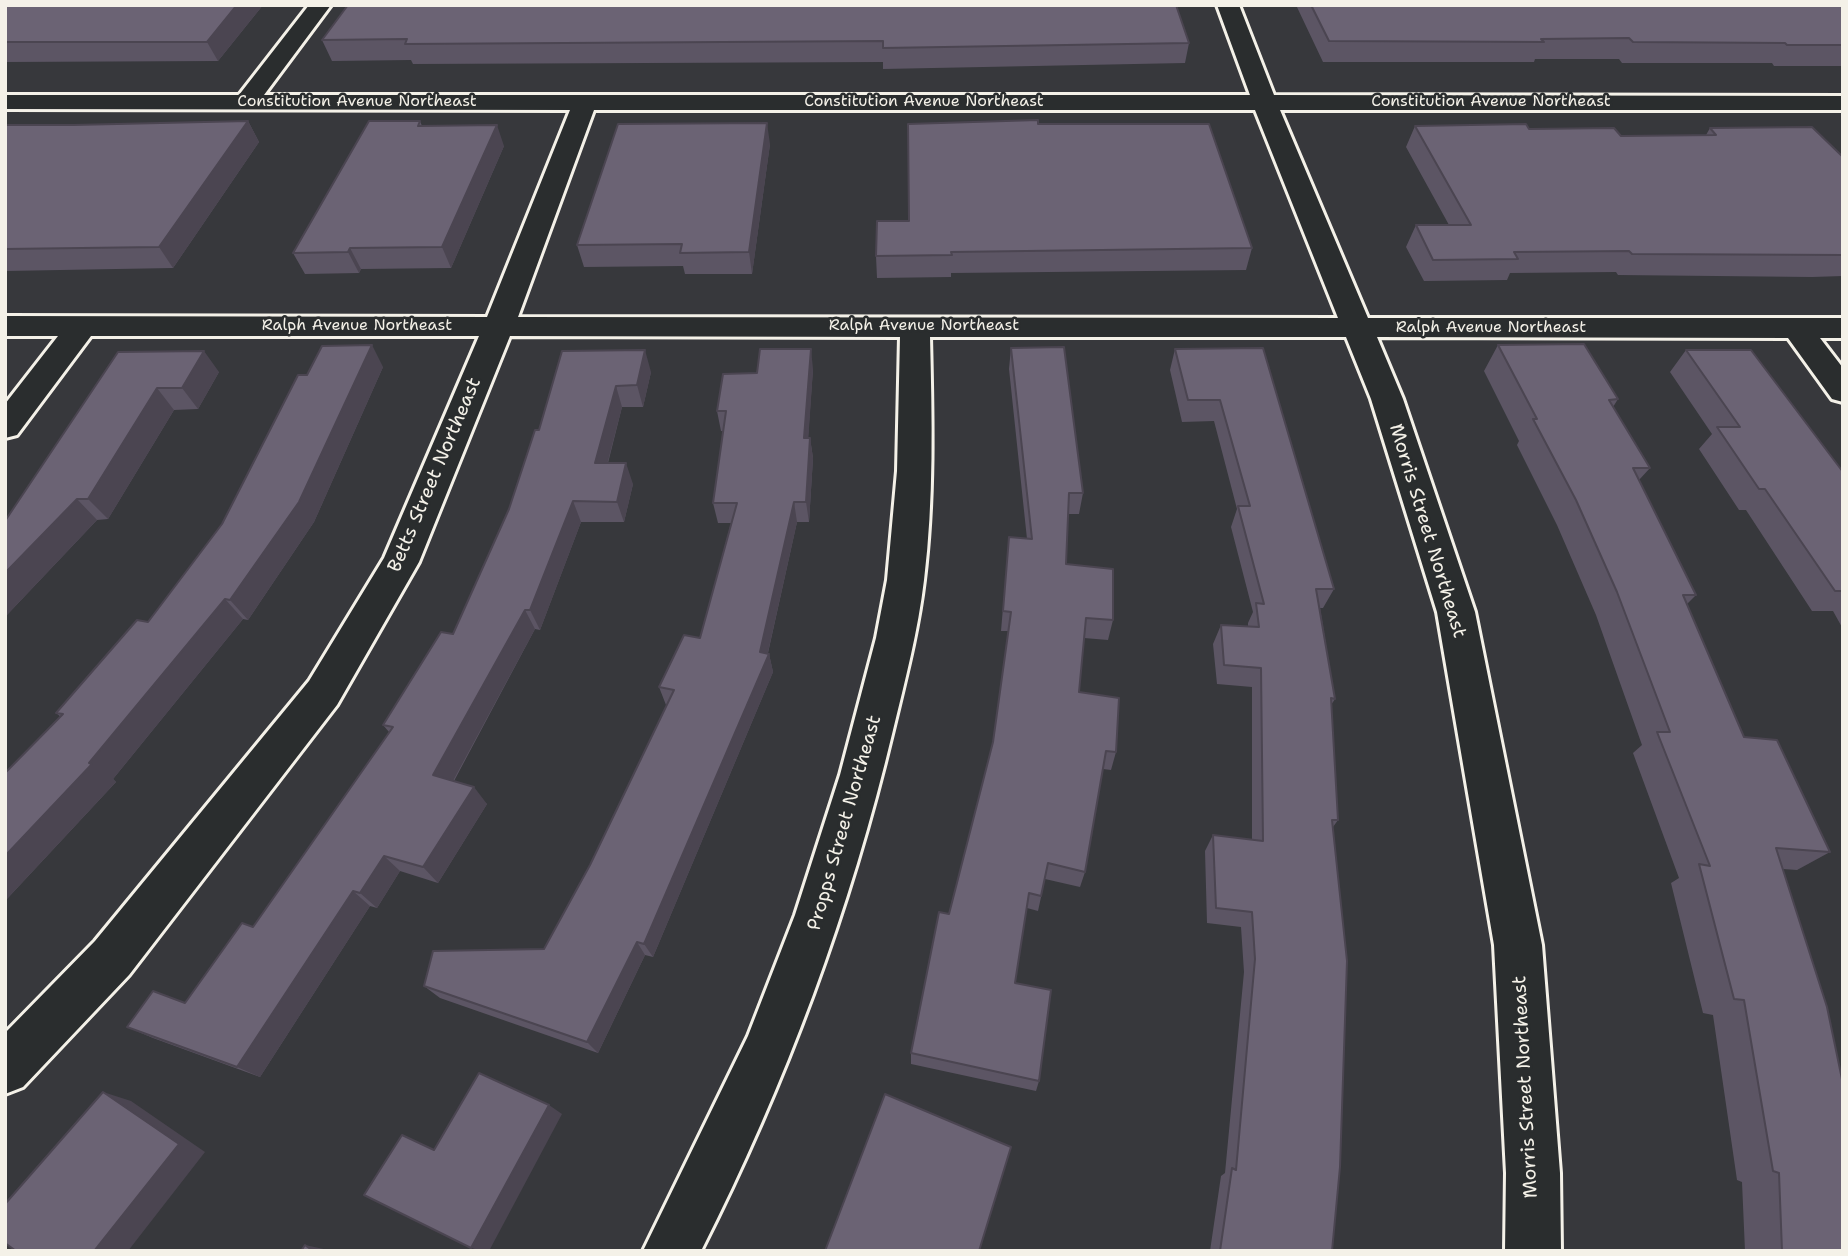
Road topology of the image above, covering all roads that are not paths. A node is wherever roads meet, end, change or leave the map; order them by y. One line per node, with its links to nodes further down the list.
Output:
1 (320, 5): 4 (street)
2 (1228, 5): 6 (street, Morris Street Northeast)
3 (5, 102): 4 (street, Constitution Avenue Northeast)
4 (246, 102): 5 (street, Constitution Avenue Northeast)
5 (585, 102): 6 (street, Constitution Avenue Northeast); 10 (street, Betts Street Northeast)
6 (1264, 102): 7 (street, Constitution Avenue Northeast); 13 (street, Morris Street Northeast)
7 (1843, 103)
8 (5, 326): 9 (street, Ralph Avenue Northeast)
9 (82, 326): 10 (street, Ralph Avenue Northeast); 16 (street)
10 (499, 326): 11 (street, Ralph Avenue Northeast); 17 (street, Betts Street Northeast)
11 (915, 326): 13 (street, Ralph Avenue Northeast); 18 (street, Propps Street Northeast)
12 (1796, 327): 13 (street, Ralph Avenue Northeast); 14 (street, Ralph Avenue Northeast); 15 (street)
13 (1357, 328): 19 (street, Morris Street Northeast)
14 (1843, 328)
15 (1843, 391)
16 (5, 427)
17 (5, 1069)
18 (671, 1251)
19 (1533, 1251)

